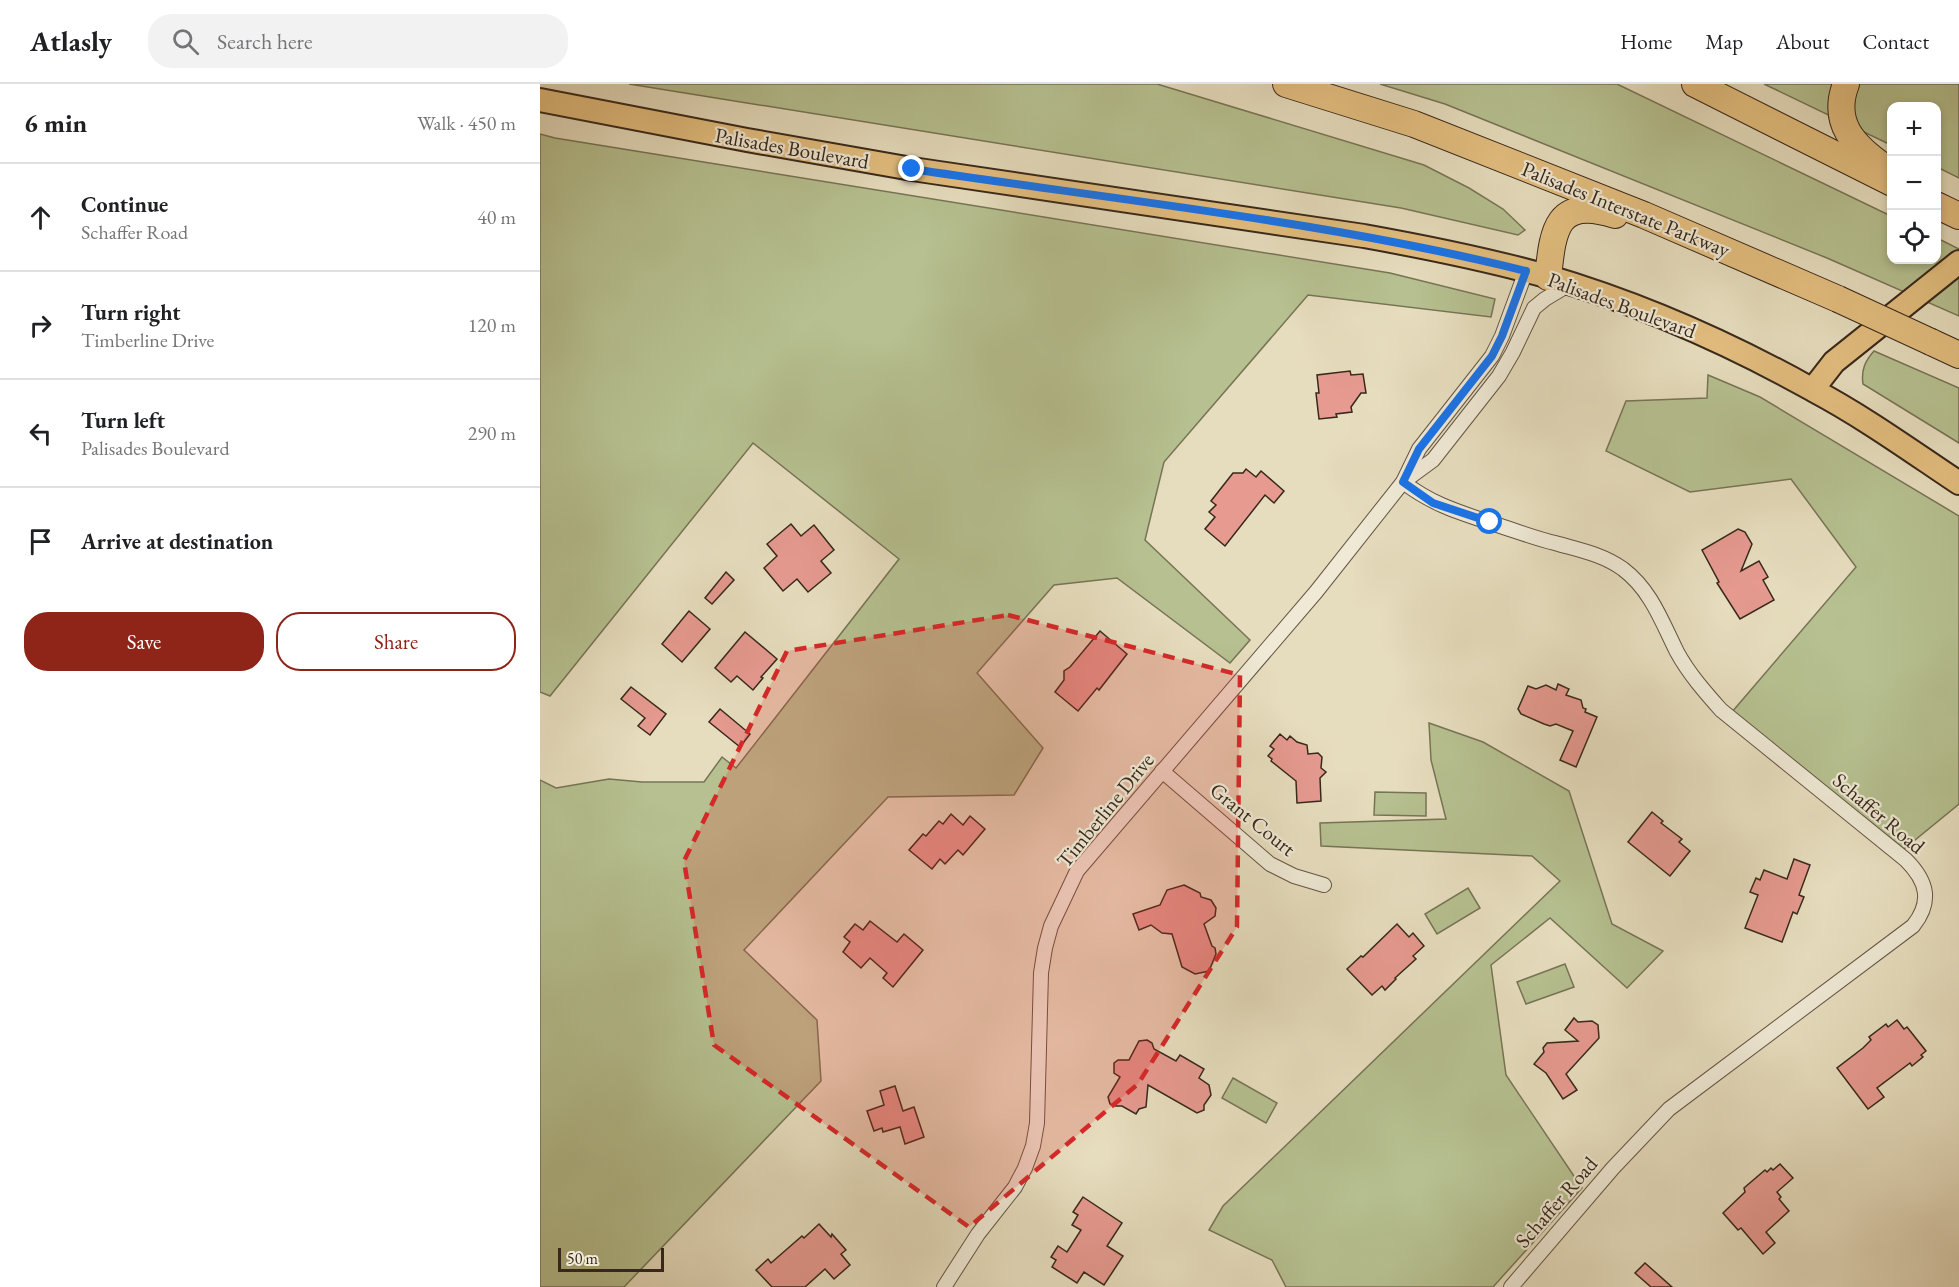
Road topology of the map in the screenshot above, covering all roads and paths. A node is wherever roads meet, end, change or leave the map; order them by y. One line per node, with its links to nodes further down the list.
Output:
1 (1286, 84): 7 (highway, Palisades Interstate Parkway)
2 (1695, 84): 6 (highway)
3 (1846, 84): 5 (highway)
4 (540, 100): 9 (main road, Palisades Boulevard)
5 (1887, 168)
6 (1887, 180)
7 (1741, 256): 9 (highway); 10 (highway, Palisades Interstate Parkway, bridge)
8 (1959, 262): 11 (main road)
9 (1548, 277): 11 (main road, Palisades Boulevard); 12 (street, Timberline Drive); 13 (street, Timberline Drive)
10 (1959, 355)
11 (1813, 389): 15 (main road, Palisades Boulevard)
12 (1431, 435): 13 (street); 14 (street, Timberline Drive)
13 (1444, 445): 14 (street, Timberline Drive)
14 (1403, 482): 16 (street, Timberline Drive); 19 (street, Schaffer Road)
15 (1959, 483)
16 (1162, 771): 17 (street, Grant Court); 18 (street, Timberline Drive)
17 (1324, 885)
18 (945, 1287)
19 (1510, 1287)

